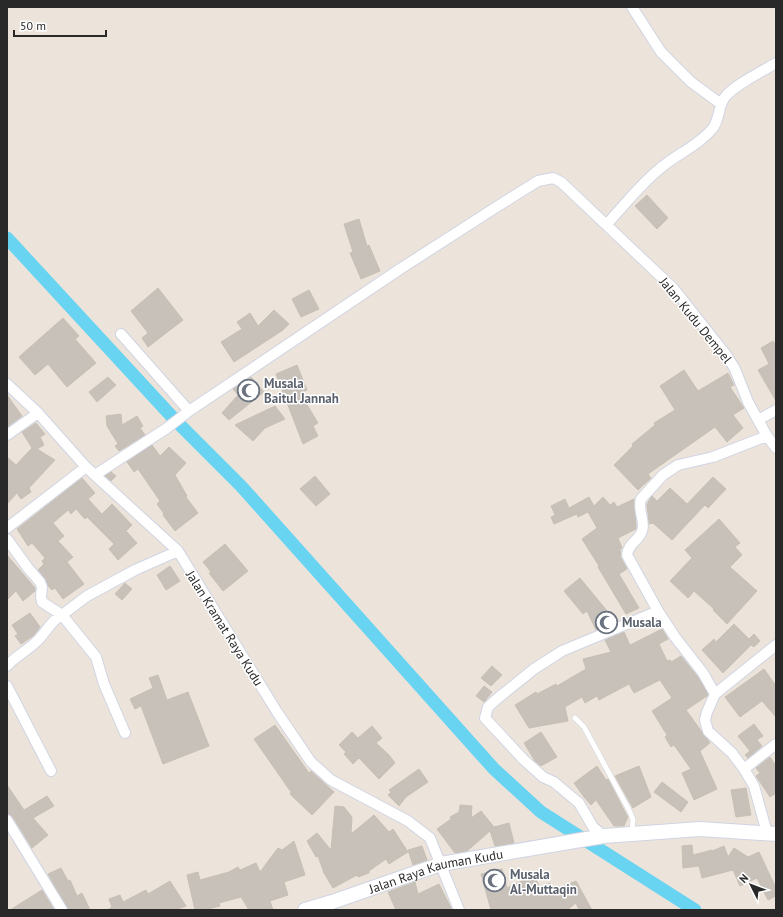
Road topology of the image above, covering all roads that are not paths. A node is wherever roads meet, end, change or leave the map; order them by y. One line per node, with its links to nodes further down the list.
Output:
1 (632, 7): 3 (street)
2 (776, 63): 3 (street)
3 (720, 104): 4 (street)
4 (607, 224): 8 (street, Jalan Kudu Dempel); 10 (street, Jalan Kudu Dempel)
5 (121, 334): 8 (street)
6 (7, 384): 9 (street, Jalan Kramat Raya Kudu)
7 (776, 410): 10 (street)
8 (185, 413): 15 (street, Jalan Kudu Dempel)
9 (38, 414): 11 (street); 14 (street, Jalan Kramat Raya Kudu)
10 (758, 420): 12 (street, Jalan Kudu Dempel)
11 (7, 435)
12 (767, 436): 13 (street, Jalan Kudu Dempel); 19 (street)
13 (776, 448)
14 (86, 467): 15 (street, Jalan Kramat Raya Kudu); 16 (street)
15 (95, 475): 18 (street, Jalan Kramat Raya Kudu)
16 (7, 528)
17 (7, 539): 20 (street)
18 (178, 551): 20 (street); 34 (street, Jalan Kramat Raya Kudu)
19 (658, 611): 24 (street); 33 (street)
20 (62, 615): 22 (street); 26 (street)
21 (776, 645): 24 (street)
22 (7, 666)
23 (7, 686): 29 (street)
24 (715, 694): 28 (street)
25 (575, 718): 31 (lane)
26 (125, 733)
27 (776, 744): 28 (street)
28 (744, 769): 32 (street)
29 (51, 771)
30 (7, 820): 35 (street)
31 (632, 834): 32 (street); 33 (street)
32 (772, 834)
33 (604, 836): 34 (street, Jalan Raya Kauman Kudu)
34 (441, 864): 36 (street, Jalan Raya Kauman Kudu); 37 (street, Jalan Kramat Raya Kudu)
35 (62, 910)
36 (305, 910)
37 (460, 910)

